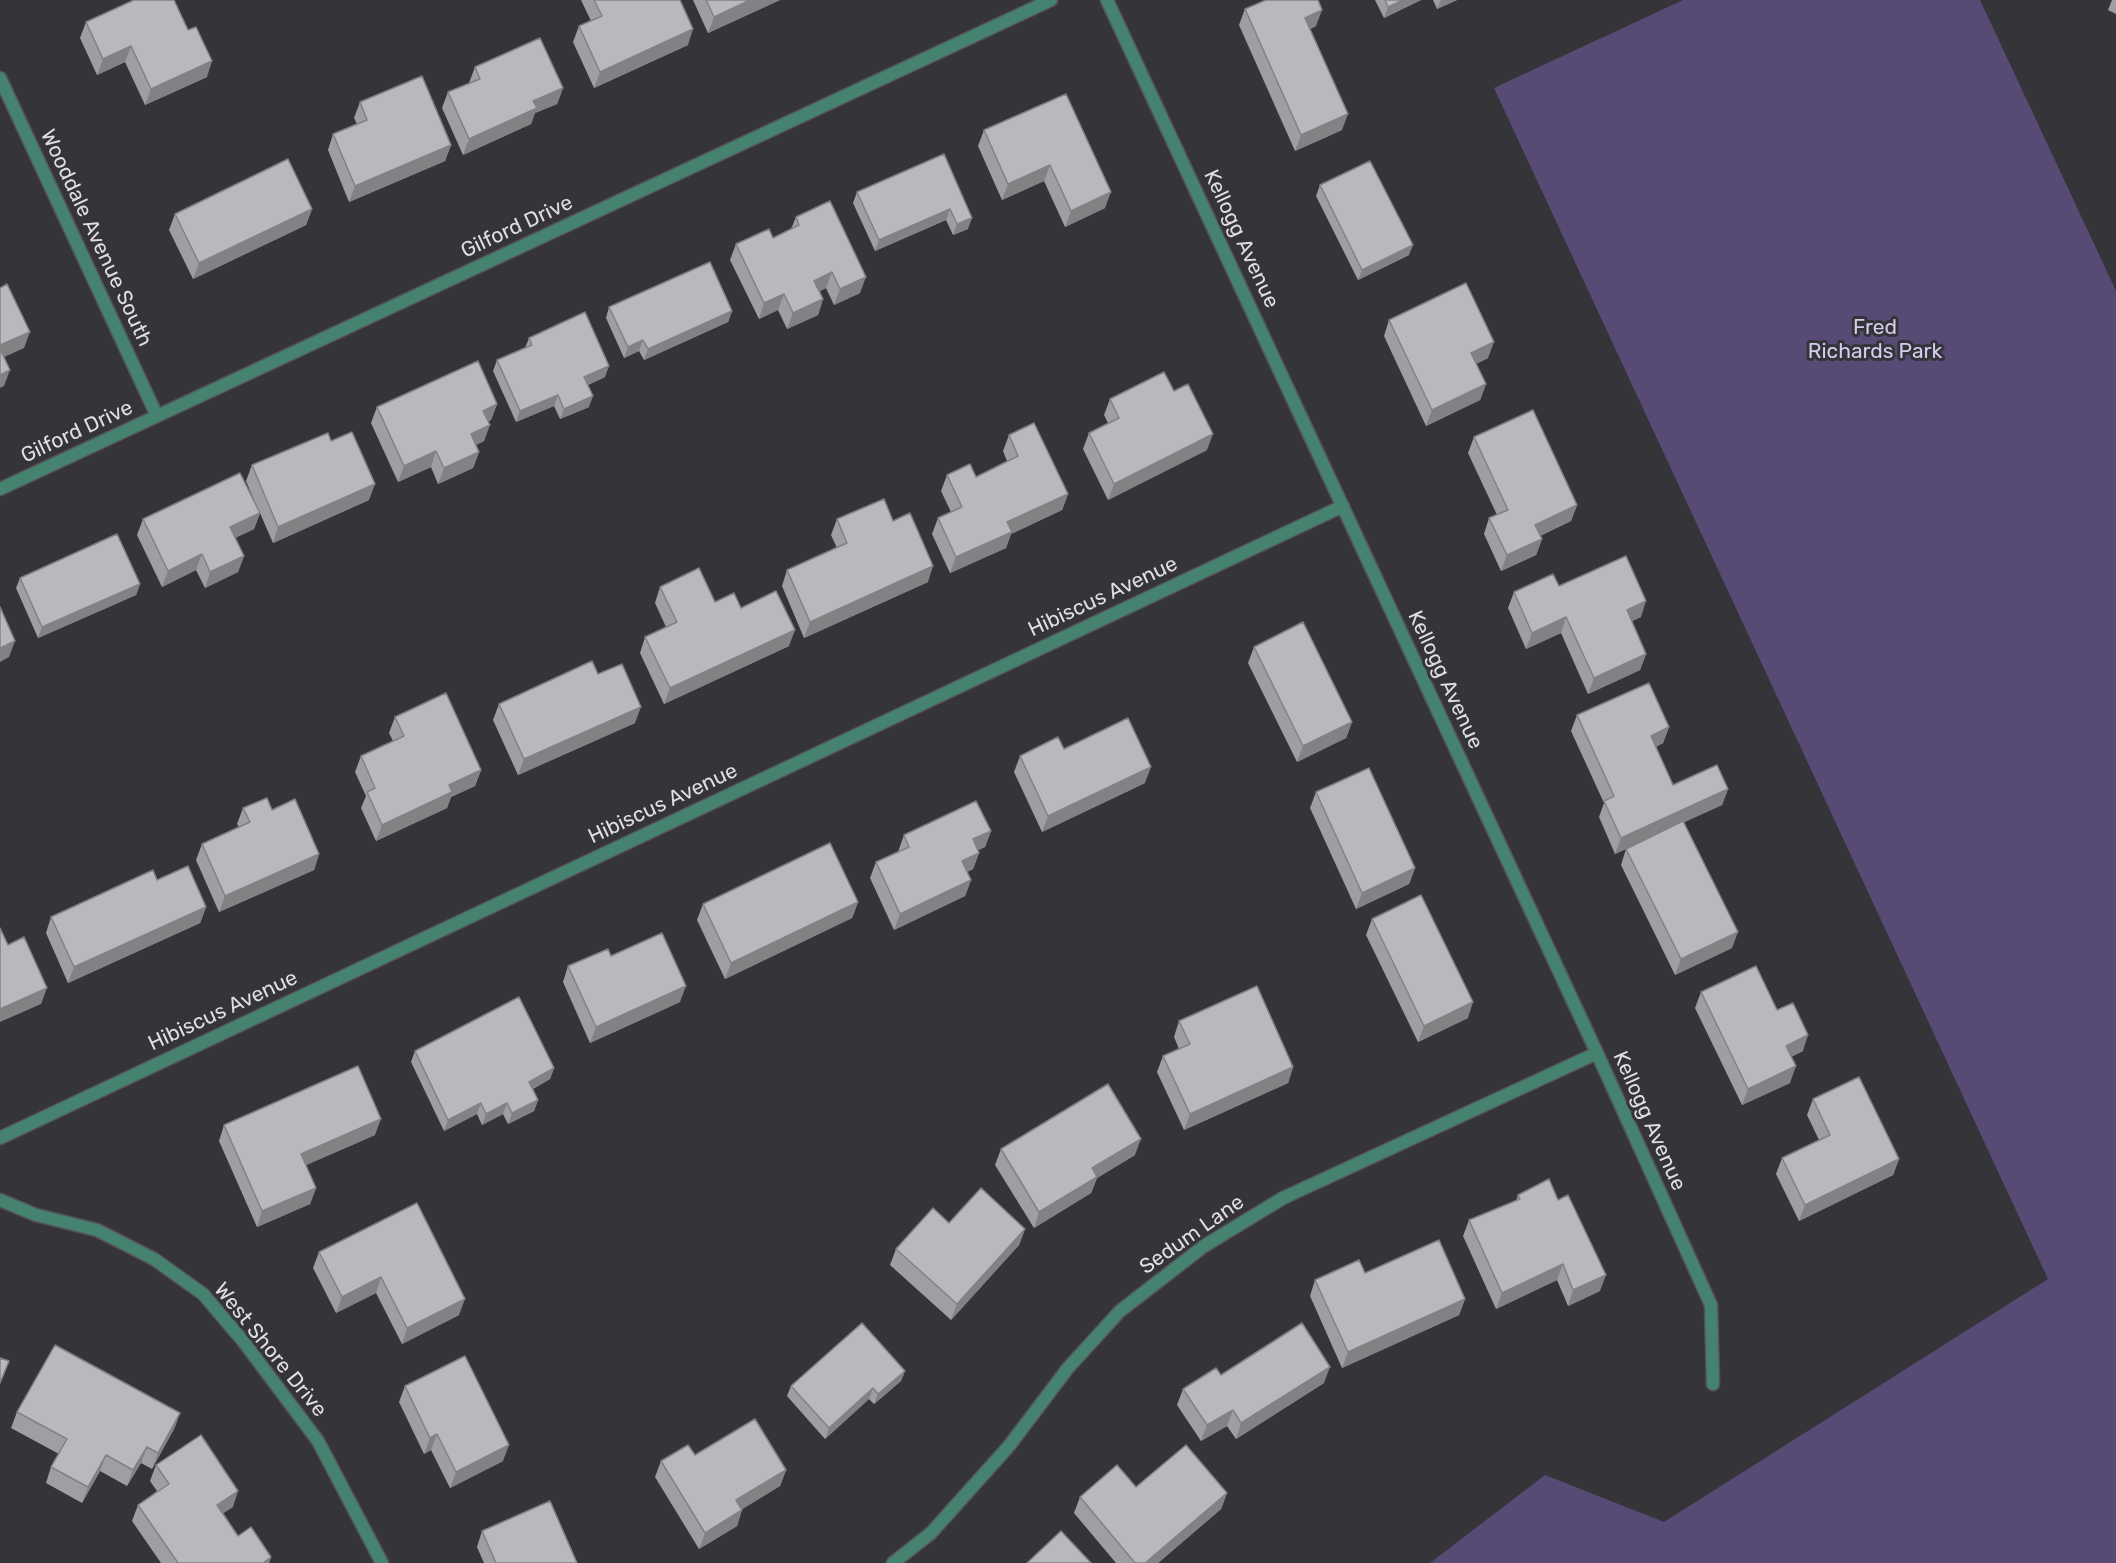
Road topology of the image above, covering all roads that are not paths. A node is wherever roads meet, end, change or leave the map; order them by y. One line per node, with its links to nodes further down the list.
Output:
1 (1051, 0): 4 (street, Gilford Drive)
2 (1107, 0): 6 (street, Kellogg Avenue)
3 (0, 78): 4 (street, Wooddale Avenue South)
4 (158, 416): 5 (street, Gilford Drive)
5 (0, 489)
6 (1343, 506): 7 (street, Kellogg Avenue); 8 (street, Hibiscus Avenue)
7 (1597, 1053): 10 (street, Kellogg Avenue); 12 (street, Sedum Lane)
8 (0, 1138)
9 (0, 1200): 11 (street, West Shore Drive)
10 (1713, 1384)
11 (382, 1563)
12 (893, 1563)

